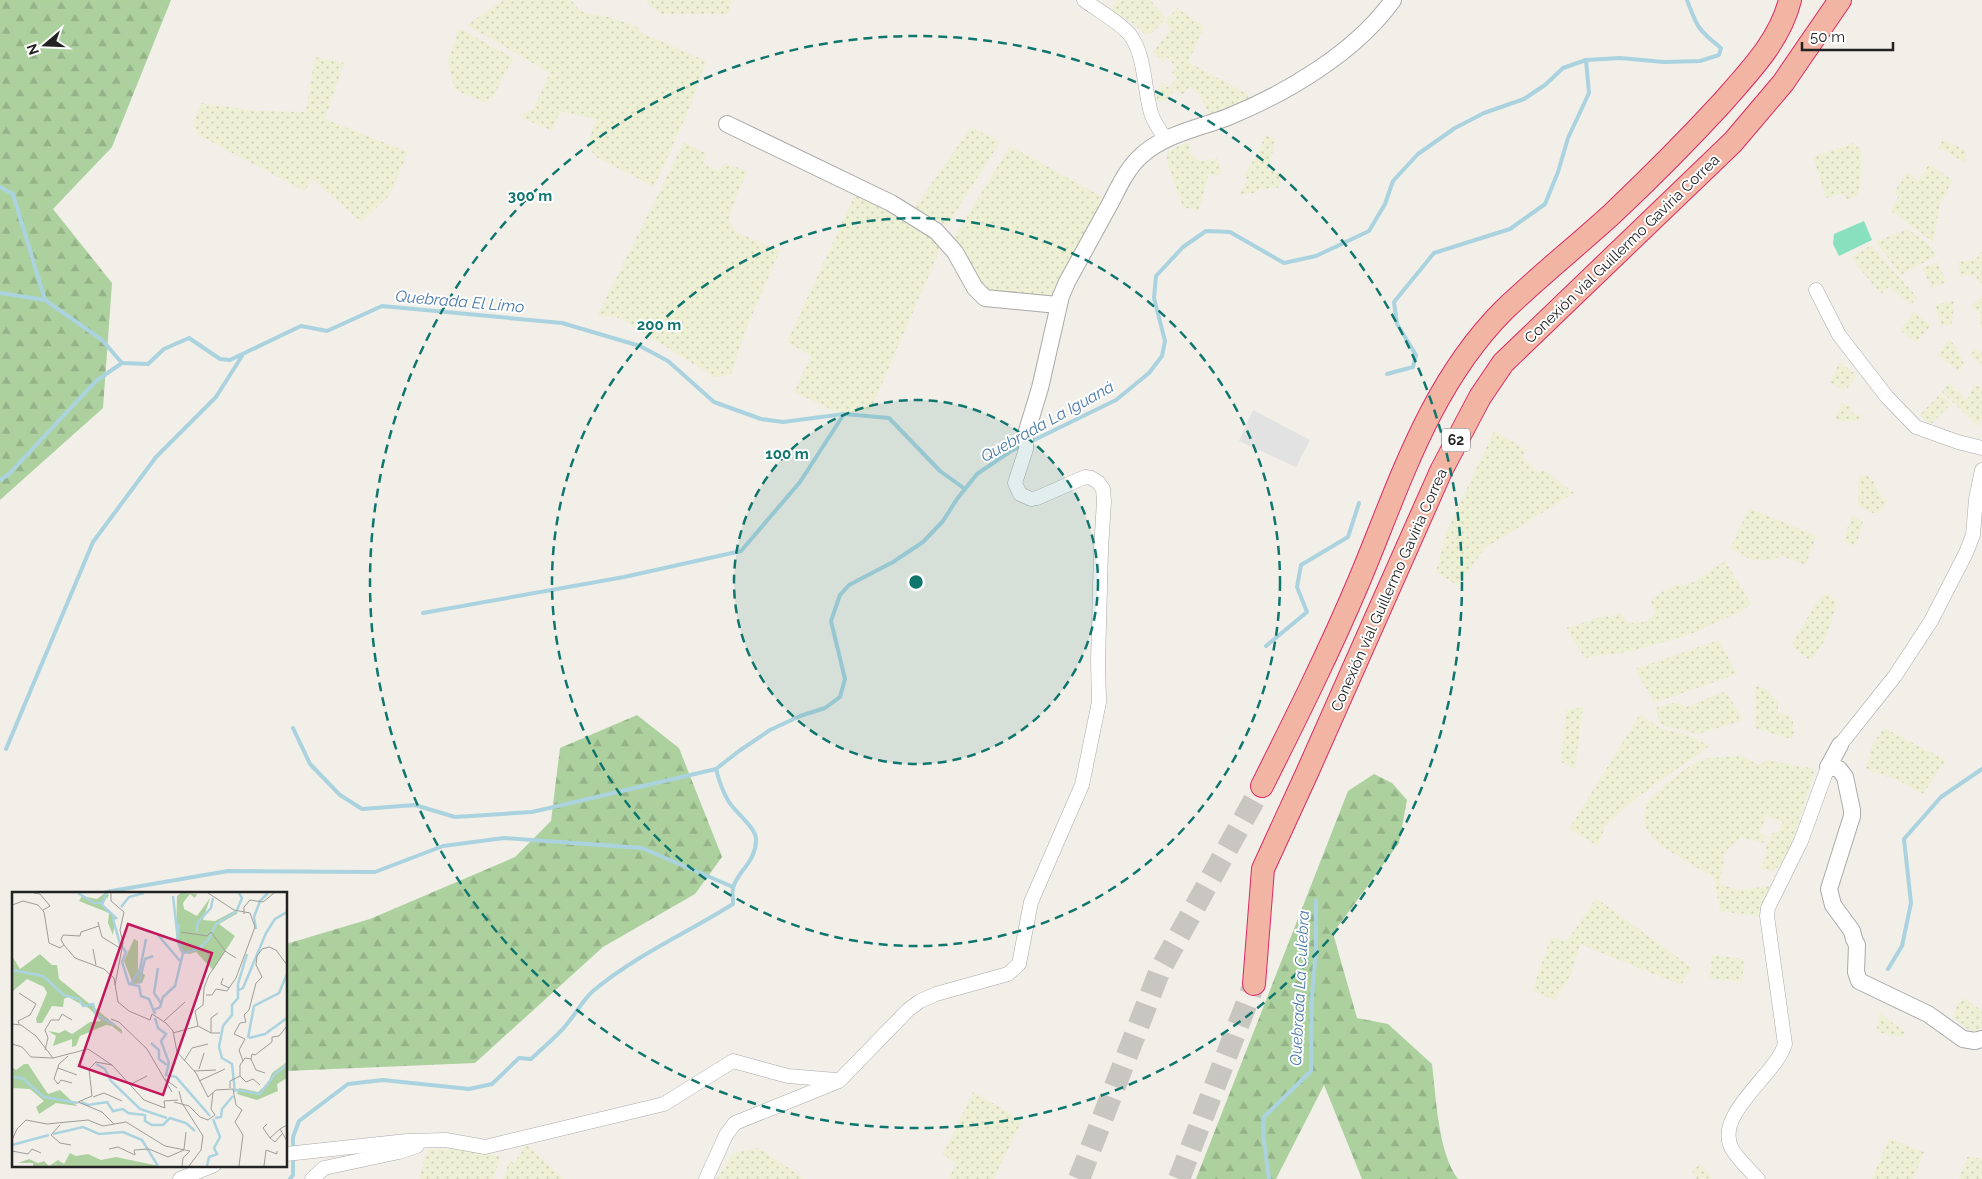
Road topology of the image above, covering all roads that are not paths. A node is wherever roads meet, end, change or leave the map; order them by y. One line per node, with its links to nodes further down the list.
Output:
1 (1084, 0): 6 (street)
2 (1393, 0): 6 (street)
3 (1790, 0): 14 (highway, Conexión vial Guillermo Gaviria Correa / 62)
4 (1840, 0): 15 (highway, Conexión vial Guillermo Gaviria Correa / 62)
5 (727, 124): 8 (street)
6 (1166, 139): 8 (street)
7 (1816, 290): 10 (street)
8 (1058, 305): 9 (street)
9 (1026, 441): 17 (street)
10 (1982, 448)
11 (1982, 470): 12 (street)
12 (1840, 745): 13 (street)
13 (1828, 767): 16 (street); 24 (street)
14 (1262, 786)
15 (1254, 984)
16 (1982, 1039)
17 (839, 1081): 18 (street); 23 (street)
18 (434, 1140): 19 (street); 22 (street)
19 (288, 1154)
20 (213, 1166): 21 (street)
21 (180, 1179)
22 (312, 1179)
23 (706, 1179)
24 (1758, 1179)

